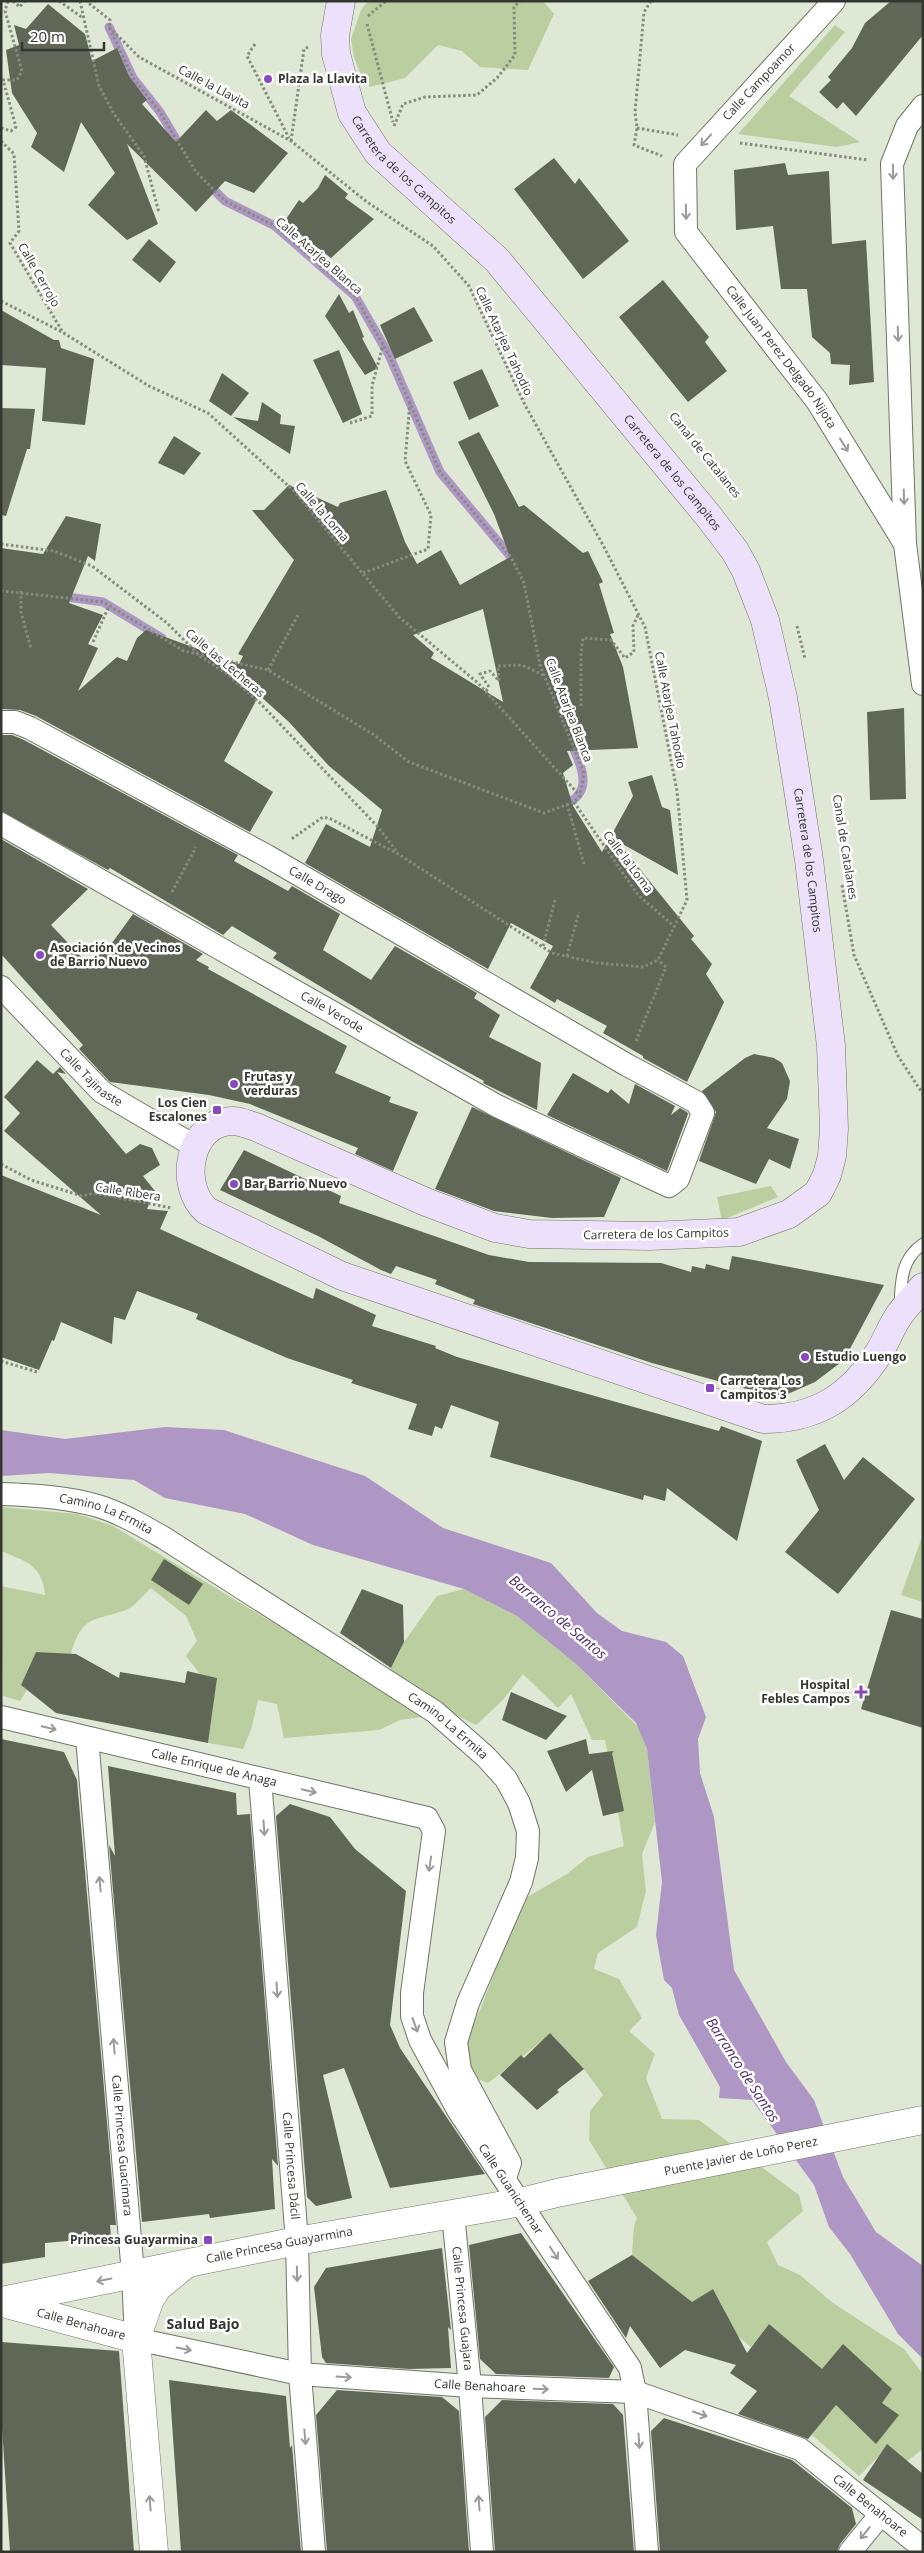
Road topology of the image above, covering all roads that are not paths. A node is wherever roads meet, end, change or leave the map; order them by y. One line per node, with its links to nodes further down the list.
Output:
1 (341, 1): 11 (main road, Carretera de los Campitos)
2 (834, 1): 5 (street, Calle Campoamor, one-way to 5)
3 (923, 106): 4 (street)
4 (915, 130): 6 (street, Calle Juan Perez Delgado Nijota, one-way to 6)
5 (685, 164): 6 (street, Calle Juan Perez Delgado Nijota, one-way to 6)
6 (905, 544): 7 (street, Calle Juan Perez Delgado Nijota)
7 (923, 684)
8 (1, 722): 12 (street, Calle Drago)
9 (1, 824): 12 (street, Calle Verode)
10 (1, 987): 11 (street, Calle Tajinaste)
11 (196, 1147): 15 (main road)
12 (669, 1186)
13 (923, 1244): 15 (lane)
14 (923, 1287): 15 (main road)
15 (899, 1315)
16 (1, 1494): 22 (street, Camino La Ermita)
17 (1, 1717): 18 (street, Calle Enrique de Anaga, one-way to 18)
18 (87, 1738): 19 (street, Calle Enrique de Anaga); 28 (street, Calle Princesa Guacimara, one-way to 18)
19 (260, 1780): 20 (street, Calle Enrique de Anaga, one-way to 20); 26 (street, Calle Princesa Dácil, one-way to 26)
20 (426, 1818): 22 (street, Calle Guanichemar, one-way to 22)
21 (923, 2120): 23 (street, Puente Javier de Loño Perez)
22 (504, 2181): 24 (street, Calle Guanichemar)
23 (558, 2193): 24 (street, Calle Princesa Guayarmina)
24 (521, 2202): 25 (street, Calle Princesa Guayarmina); 33 (street, Calle Guanichemar, one-way to 33)
25 (453, 2214): 26 (street, Calle Princesa Guayarmina); 32 (street, Calle Princesa Guajara)
26 (297, 2241): 27 (street, Calle Princesa Guayarmina); 31 (street, Calle Princesa Dácil, one-way to 31)
27 (186, 2264): 28 (street, Calle Princesa Guayarmina); 30 (street)
28 (133, 2274): 29 (street, Calle Princesa Guayarmina, one-way to 29); 30 (street, Calle Princesa Guacimara)
29 (1, 2302): 30 (street, Calle Benahoare)
30 (136, 2339): 31 (street, Calle Benahoare, one-way to 31); 36 (street, Calle Princesa Guacimara, one-way to 30)
31 (300, 2374): 32 (street, Calle Benahoare, one-way to 32); 37 (street, Calle Princesa Dácil, one-way to 37)
32 (470, 2386): 33 (street, Calle Benahoare, one-way to 33); 38 (street, Calle Princesa Guajara, one-way to 32)
33 (635, 2392): 34 (street, Calle Benahoare, one-way to 34); 39 (street, Calle Guanichemar, one-way to 39)
34 (881, 2514): 35 (street, Calle Benahoare); 40 (street, one-way to 40)
35 (923, 2548)
36 (154, 2552)
37 (314, 2552)
38 (482, 2552)
39 (647, 2552)
40 (850, 2552)

